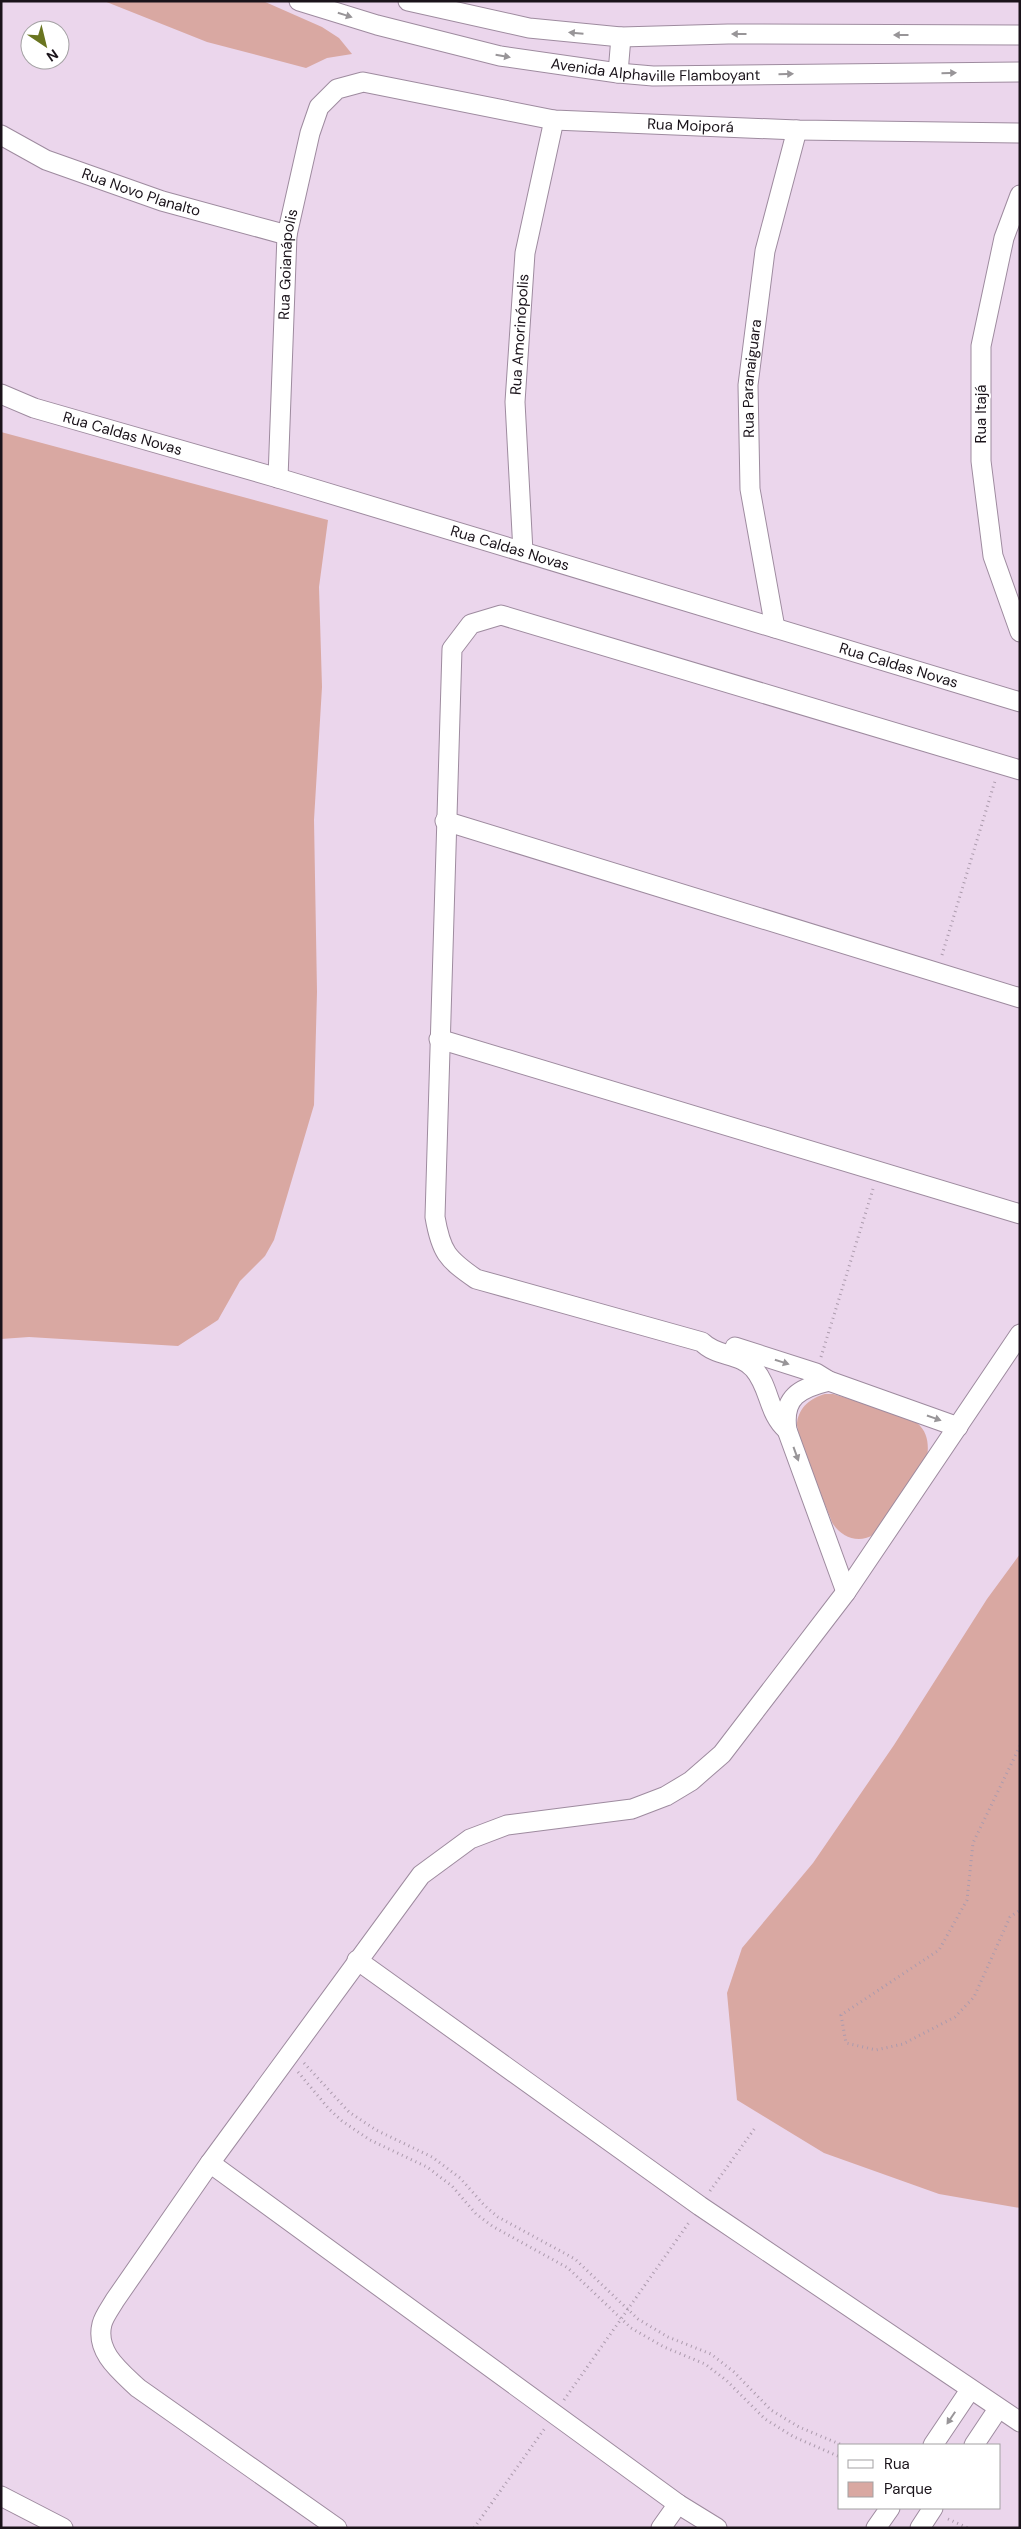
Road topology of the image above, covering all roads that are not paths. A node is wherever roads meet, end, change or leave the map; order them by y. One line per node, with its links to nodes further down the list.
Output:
1 (299, 1): 6 (street, Avenida Alphaville Flamboyant, one-way to 6)
2 (408, 1): 4 (street, Avenida Alphaville Flamboyant, one-way to 2)
3 (1020, 35): 4 (street, Avenida Alphaville Flamboyant, one-way to 4)
4 (621, 37): 6 (street)
5 (1020, 72): 6 (street, Avenida Alphaville Flamboyant, one-way to 5)
6 (618, 73)
7 (364, 82): 8 (street, Rua Moiporá); 13 (street, Rua Goianápolis)
8 (554, 120): 9 (street, Rua Moiporá); 16 (street, Rua Amorinópolis)
9 (797, 130): 10 (street, Rua Moiporá); 17 (street, Rua Paranaiguara)
10 (1020, 133)
11 (1, 135): 13 (street, Rua Novo Planalto)
12 (1020, 195): 18 (street, Rua Itajá)
13 (287, 235): 15 (street, Rua Goianápolis)
14 (1, 394): 15 (street, Rua Caldas Novas)
15 (278, 478): 16 (street, Rua Caldas Novas)
16 (523, 552): 17 (street, Rua Caldas Novas)
17 (775, 628): 19 (street, Rua Caldas Novas)
18 (1020, 632)
19 (1020, 702)
20 (1020, 770): 21 (street)
21 (445, 821): 22 (street); 23 (street)
22 (1020, 998)
23 (440, 1039): 24 (street); 26 (street)
24 (1020, 1214)
25 (1020, 1334): 28 (street)
26 (702, 1342): 27 (street, one-way to 27); 29 (street)
27 (823, 1377): 28 (street, one-way to 28); 29 (street)
28 (958, 1426): 30 (street)
29 (787, 1430): 30 (street, one-way to 30)
30 (846, 1592): 31 (street)
31 (358, 1960): 32 (street); 33 (street)
32 (210, 2164): 39 (street); 43 (street)
33 (970, 2390): 34 (street); 36 (street, one-way to 36)
34 (998, 2409): 35 (street); 37 (street)
35 (1020, 2422)
36 (933, 2444)
37 (975, 2444)
38 (1, 2496): 42 (street)
39 (678, 2504): 44 (street); 45 (street)
40 (889, 2509): 46 (street)
41 (931, 2509): 47 (street)
42 (63, 2528)
43 (337, 2528)
44 (661, 2528)
45 (717, 2528)
46 (876, 2528)
47 (920, 2528)

